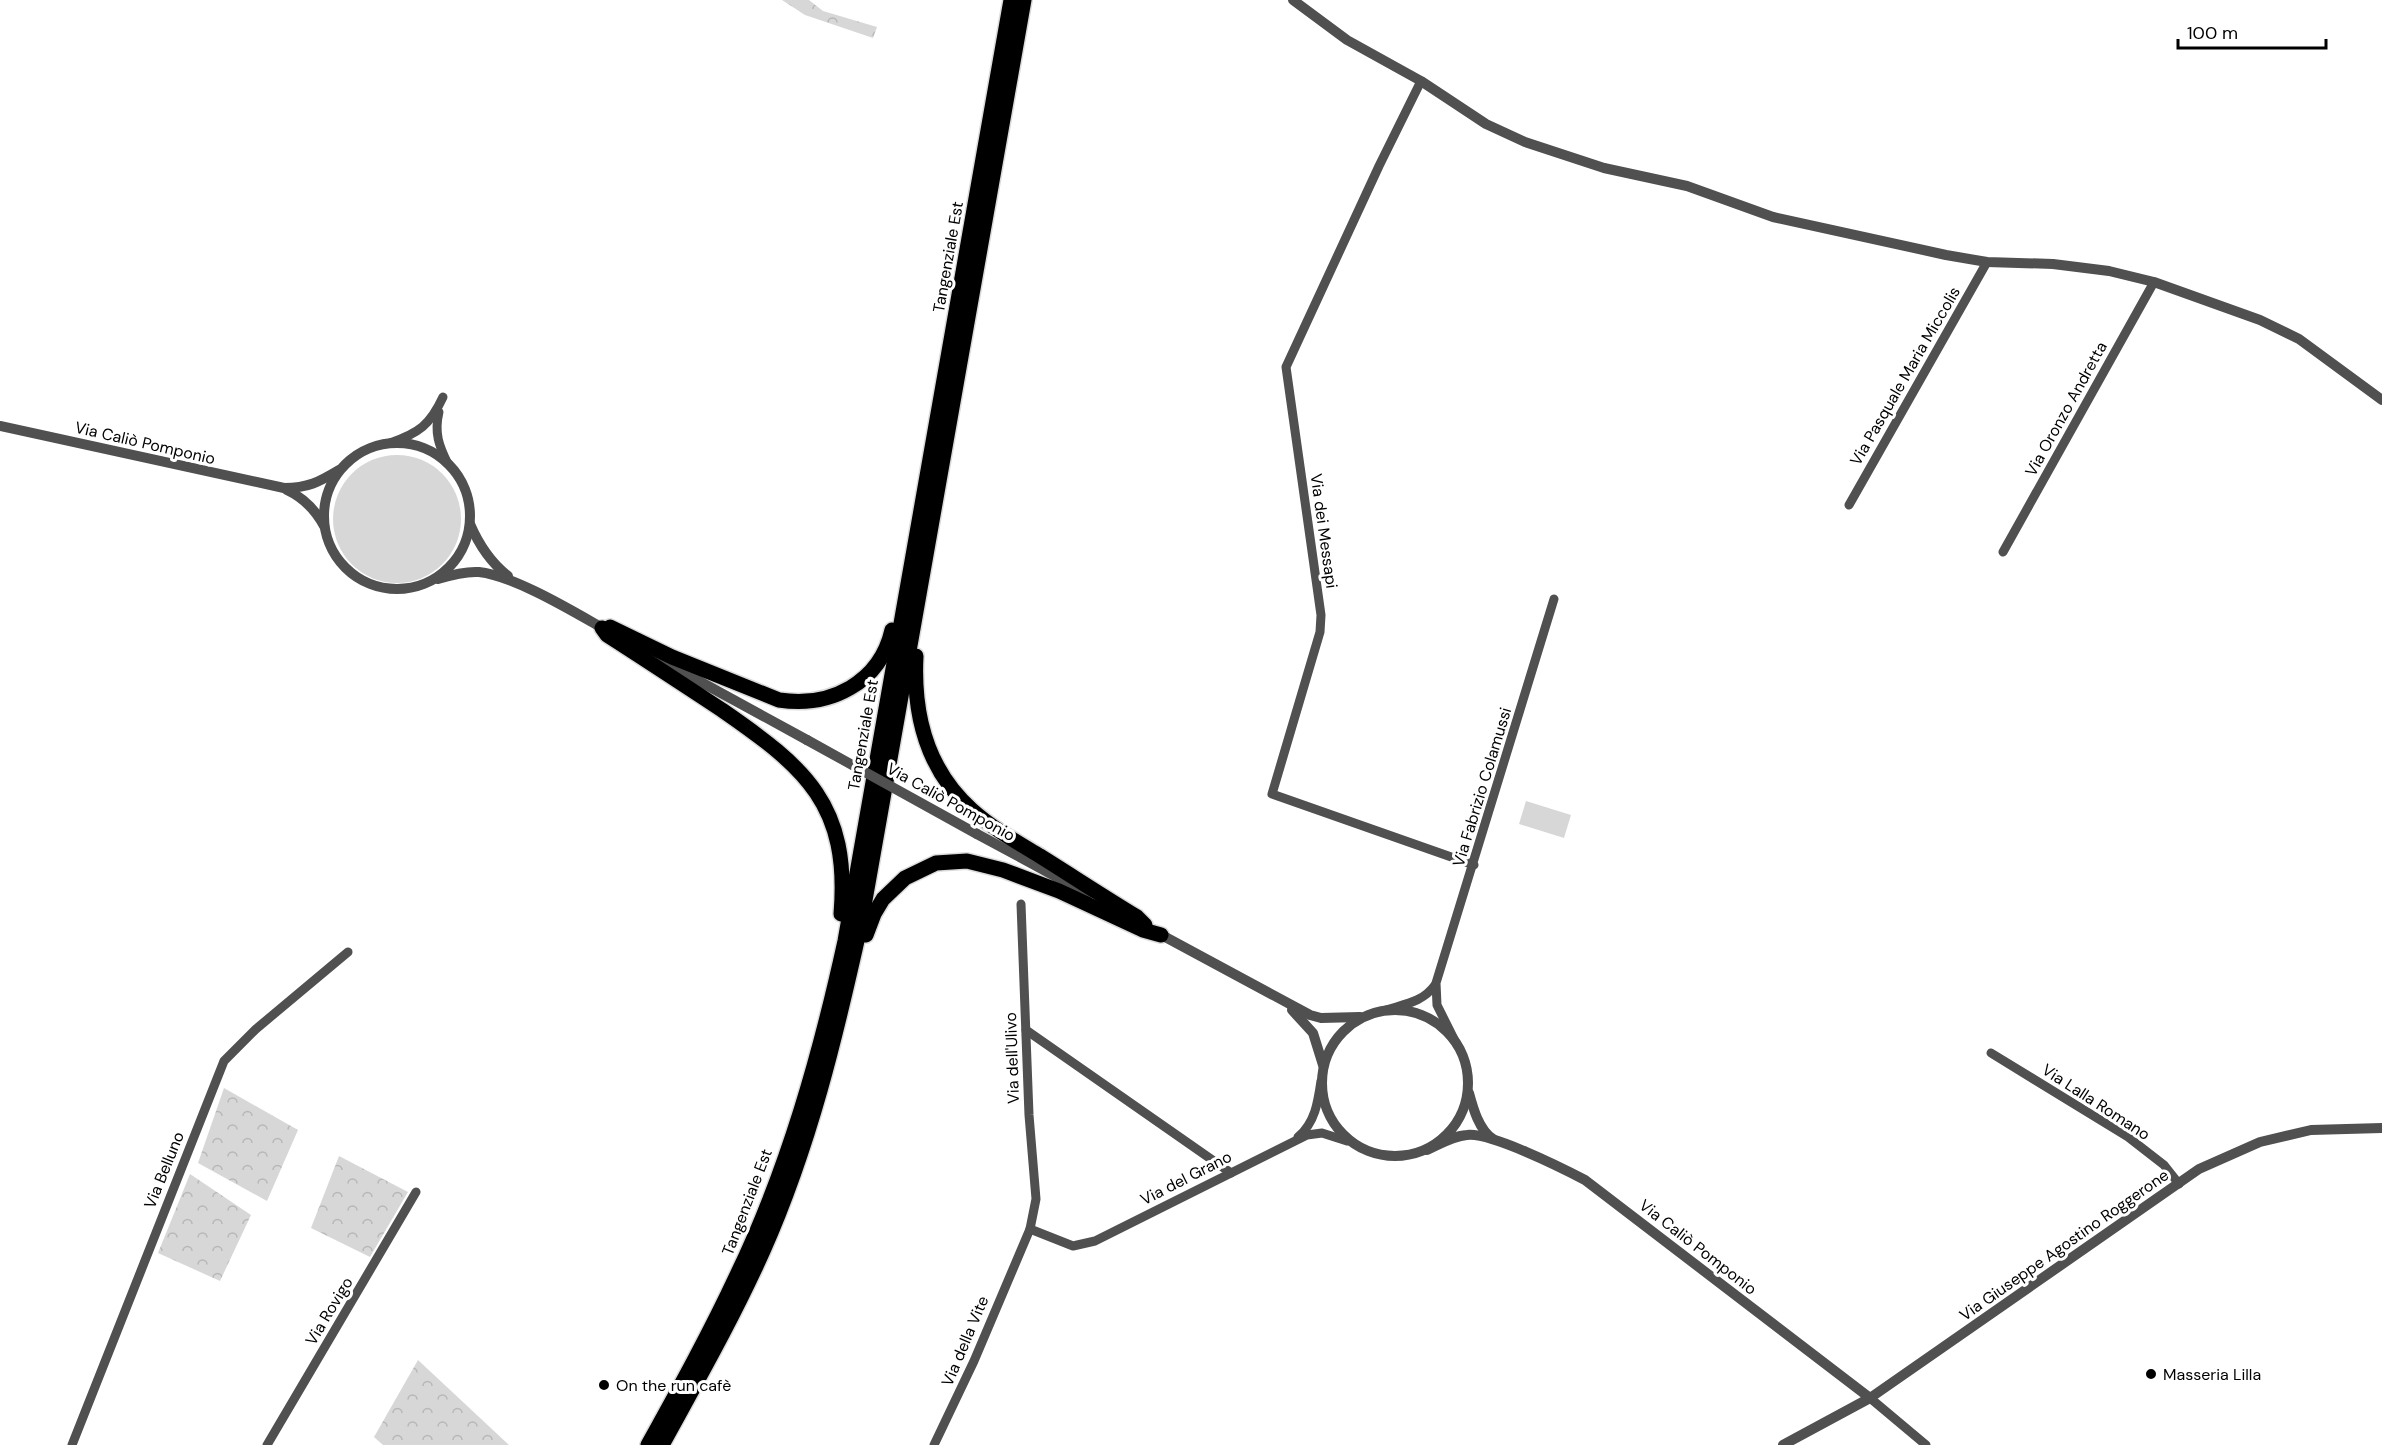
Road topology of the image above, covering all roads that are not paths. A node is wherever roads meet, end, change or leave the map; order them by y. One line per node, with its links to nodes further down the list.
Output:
1 (1011, 0): 14 (highway, Tangenziale Est)
2 (1024, 0): 17 (highway, Tangenziale Est)
3 (1293, 0): 4 (street)
4 (1421, 81): 5 (street); 23 (street, Via dei Messapi)
5 (1987, 262): 6 (street); 13 (street, Via Pasquale Maria Miccolis)
6 (2154, 282): 7 (street); 18 (street, Via Oronzo Andretta)
7 (2382, 400)
8 (0, 426): 12 (street, Via Caliò Pomponio)
9 (390, 443): 10 (street, Via Caliò Pomponio); 10 (street); 11 (street, Via Caliò Pomponio)
10 (448, 464): 15 (street, Via Caliò Pomponio)
11 (342, 468): 12 (street, Via Caliò Pomponio); 16 (street, Via Caliò Pomponio)
12 (284, 488): 16 (street, Via Caliò Pomponio)
13 (1849, 505)
14 (920, 514): 22 (highway); 32 (highway, Tangenziale Est)
15 (470, 524): 19 (street, Via Caliò Pomponio); 20 (street, Via Caliò Pomponio)
16 (325, 529): 19 (street, Via Caliò Pomponio)
17 (929, 538): 25 (highway); 35 (highway, Tangenziale Est)
18 (2003, 552)
19 (435, 580): 20 (street, Via Caliò Pomponio)
20 (515, 582): 22 (street, Via Caliò Pomponio)
21 (1554, 598): 23 (street, Via Fabrizio Colamussi)
22 (598, 626): 25 (street, Via Caliò Pomponio, bridge); 32 (highway)
23 (1474, 865): 28 (street, Via Fabrizio Colamussi)
24 (1021, 904): 33 (street, Via dell'Ulivo)
25 (1145, 926): 26 (street, Via Caliò Pomponio)
26 (1161, 935): 29 (street, Via Caliò Pomponio); 35 (highway)
27 (348, 952): 50 (street, Via Belluno)
28 (1436, 983): 30 (street); 34 (street)
29 (1277, 999): 31 (street, Via Caliò Pomponio); 37 (street, Via Caliò Pomponio)
30 (1386, 1010): 31 (street, Via Caliò Pomponio); 34 (street, Via Caliò Pomponio)
31 (1363, 1017): 37 (street, Via Caliò Pomponio)
32 (828, 1019): 52 (highway, Tangenziale Est)
33 (1026, 1030): 45 (street); 48 (street, Via dell'Ulivo)
34 (1454, 1039): 39 (street, Via Caliò Pomponio)
35 (835, 1041): 53 (highway, Tangenziale Est)
36 (1991, 1053): 46 (street, Via Lalla Romano)
37 (1323, 1067): 38 (street, Via Caliò Pomponio)
38 (1321, 1081): 41 (street, Via Caliò Pomponio); 43 (street)
39 (1468, 1091): 42 (street, Via Caliò Pomponio); 44 (street, Via Caliò Pomponio)
40 (2382, 1128): 46 (street, Via Giuseppe Agostino Roggerone)
41 (1347, 1141): 43 (street); 44 (street, Via Caliò Pomponio)
42 (1496, 1141): 44 (street, Via Caliò Pomponio); 49 (street, Via Caliò Pomponio)
43 (1291, 1142): 45 (street, Via del Grano)
44 (1427, 1150)
45 (1231, 1173): 48 (street, Via del Grano)
46 (2179, 1184): 49 (street, Via Giuseppe Agostino Roggerone)
47 (416, 1192): 51 (street, Via Rovigo)
48 (1030, 1229): 54 (street, Via della Vite)
49 (1870, 1398): 55 (street, Via Giuseppe Agostino Roggerone); 56 (street)
50 (72, 1445)
51 (267, 1445)
52 (648, 1445)
53 (662, 1445)
54 (934, 1445)
55 (1783, 1445)
56 (1926, 1445)

